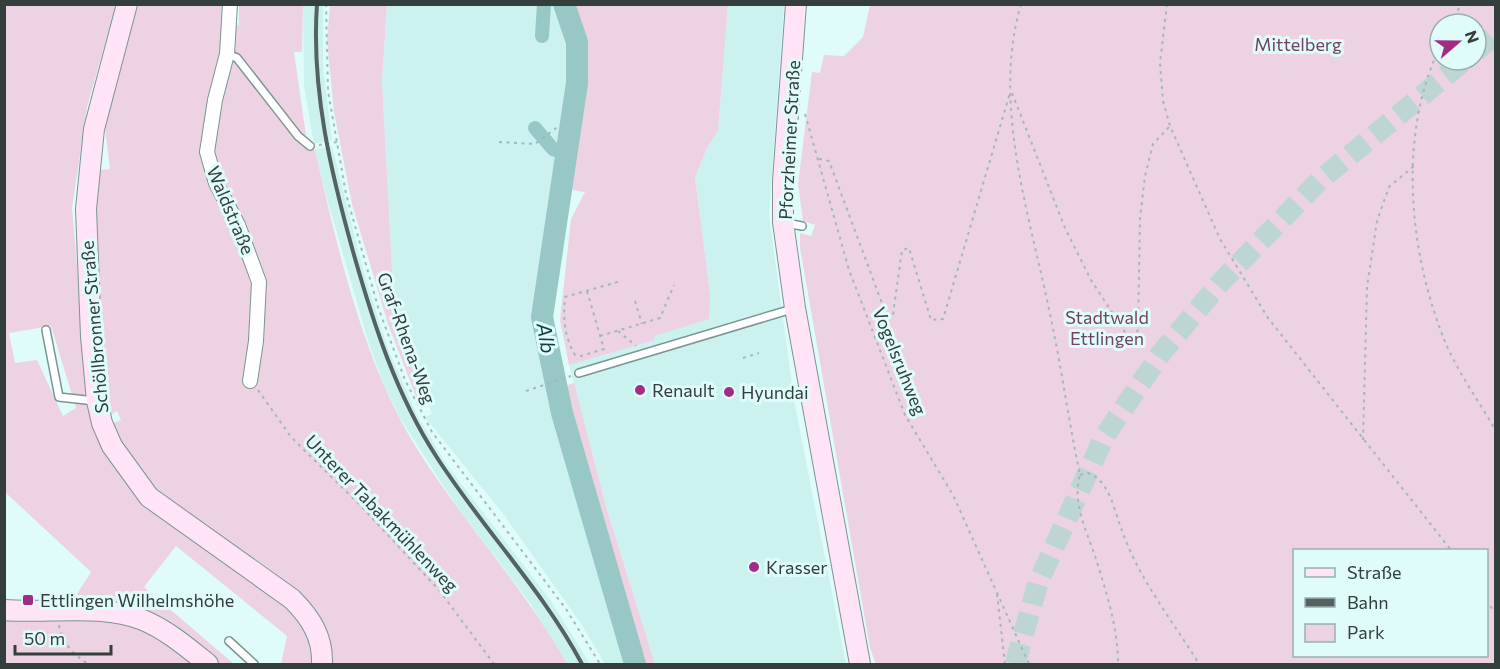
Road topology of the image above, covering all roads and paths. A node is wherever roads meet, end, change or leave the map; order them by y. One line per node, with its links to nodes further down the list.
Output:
1 (126, 4): 34 (main road, Schöllbronner Straße)
2 (230, 4): 7 (street, Waldstraße)
3 (326, 4): 13 (path, Graf-Rhena-Weg)
4 (796, 4): 10 (main road, Pforzheimer Straße)
5 (1021, 4): 9 (path)
6 (1167, 4): 12 (path)
7 (227, 54): 15 (lane); 32 (street, Waldstraße)
8 (1429, 72): 17 (path)
9 (1011, 91): 12 (path); 16 (path); 37 (path)
10 (791, 93): 16 (path, Vogelsruhweg); 22 (main road, Pforzheimer Straße)
11 (560, 125): 14 (path)
12 (1170, 126): 36 (path)
13 (338, 141): 15 (path); 48 (path, Graf-Rhena-Weg)
14 (499, 142)
15 (310, 146)
16 (818, 158): 39 (path, Vogelsruhweg)
17 (1414, 166): 35 (path); 36 (path)
18 (621, 281): 20 (path)
19 (674, 285): 23 (path)
20 (587, 291): 26 (path); 26 (path)
21 (635, 301): 23 (path)
22 (795, 308): 28 (lane); 49 (main road, Pforzheimer Straße)
23 (642, 324): 25 (path)
24 (46, 330): 34 (lane)
25 (618, 331): 26 (path); 28 (path)
26 (600, 336)
27 (759, 353): 29 (path)
28 (640, 356): 30 (lane)
29 (743, 358)
30 (579, 373)
31 (560, 379): 33 (path)
32 (250, 381): 47 (path, Unterer Tabakmühlenweg)
33 (526, 391)
34 (97, 401): 46 (main road, Schöllbronner Straße)
35 (1496, 431)
36 (1363, 440): 38 (path)
37 (1080, 476): 52 (path); 53 (path)
38 (1450, 549)
39 (997, 591): 50 (path); 51 (path, Vogelsruhweg)
40 (4, 610): 41 (main road)
41 (58, 611): 43 (path); 44 (main road)
42 (229, 641): 45 (lane)
43 (88, 664)
44 (208, 664)
45 (254, 664)
46 (322, 664)
47 (494, 664)
48 (600, 664)
49 (860, 664)
50 (1005, 664)
51 (1029, 664)
52 (1118, 664)
53 (1199, 664)

